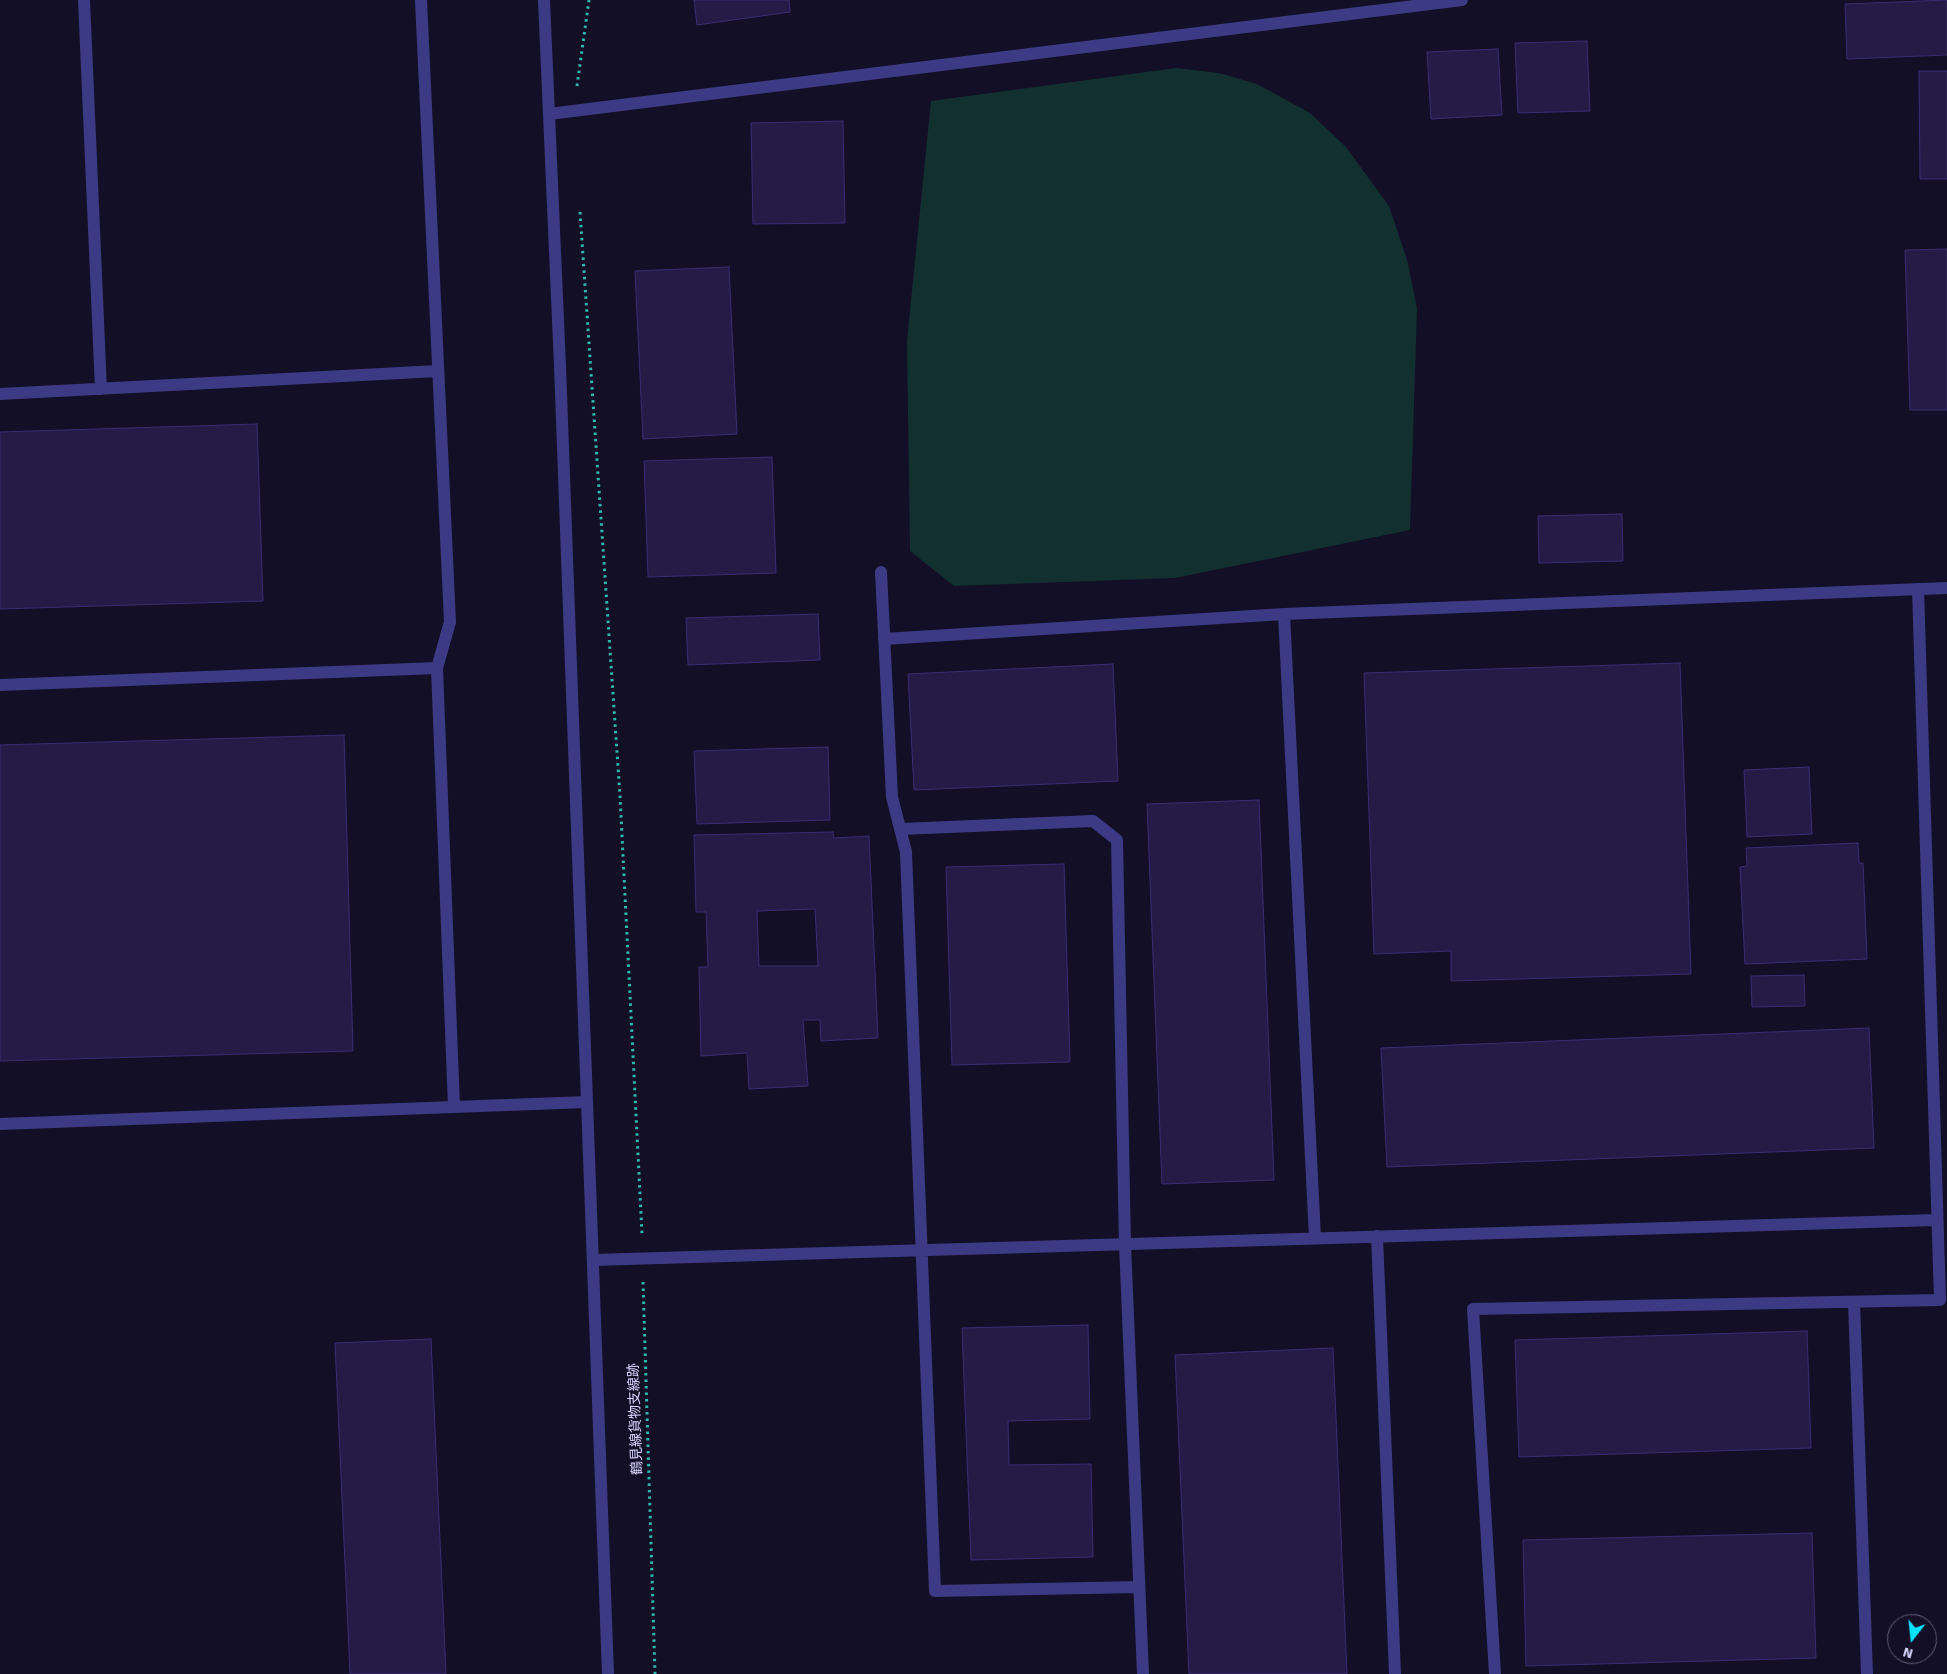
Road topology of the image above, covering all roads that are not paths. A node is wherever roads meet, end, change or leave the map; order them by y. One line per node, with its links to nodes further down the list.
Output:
1 (84, 0): 7 (street)
2 (422, 0): 6 (street)
3 (544, 0): 5 (street)
4 (1462, 0): 5 (street)
5 (549, 114): 17 (street)
6 (438, 371): 7 (street); 14 (street)
7 (101, 389): 8 (street)
8 (0, 394)
9 (881, 572): 13 (street)
10 (1947, 588): 11 (street)
11 (1918, 589): 12 (street); 20 (street)
12 (1284, 614): 13 (street); 22 (street)
13 (884, 639): 16 (street)
14 (437, 668): 15 (street); 18 (street)
15 (0, 685)
16 (900, 829): 23 (street); 24 (street)
17 (587, 1102): 18 (street); 25 (street)
18 (454, 1106): 19 (street)
19 (0, 1124)
20 (1936, 1220): 21 (street); 26 (street)
21 (1377, 1236): 22 (street); 31 (street)
22 (1315, 1238): 23 (street)
23 (1125, 1244): 24 (street); 28 (street)
24 (921, 1250): 25 (street); 28 (street)
25 (593, 1260): 29 (street)
26 (1944, 1300): 27 (street)
27 (1854, 1302): 32 (street); 33 (street)
28 (1139, 1587): 30 (street)
29 (608, 1674)
30 (1143, 1674)
31 (1395, 1674)
32 (1495, 1674)
33 (1867, 1674)

